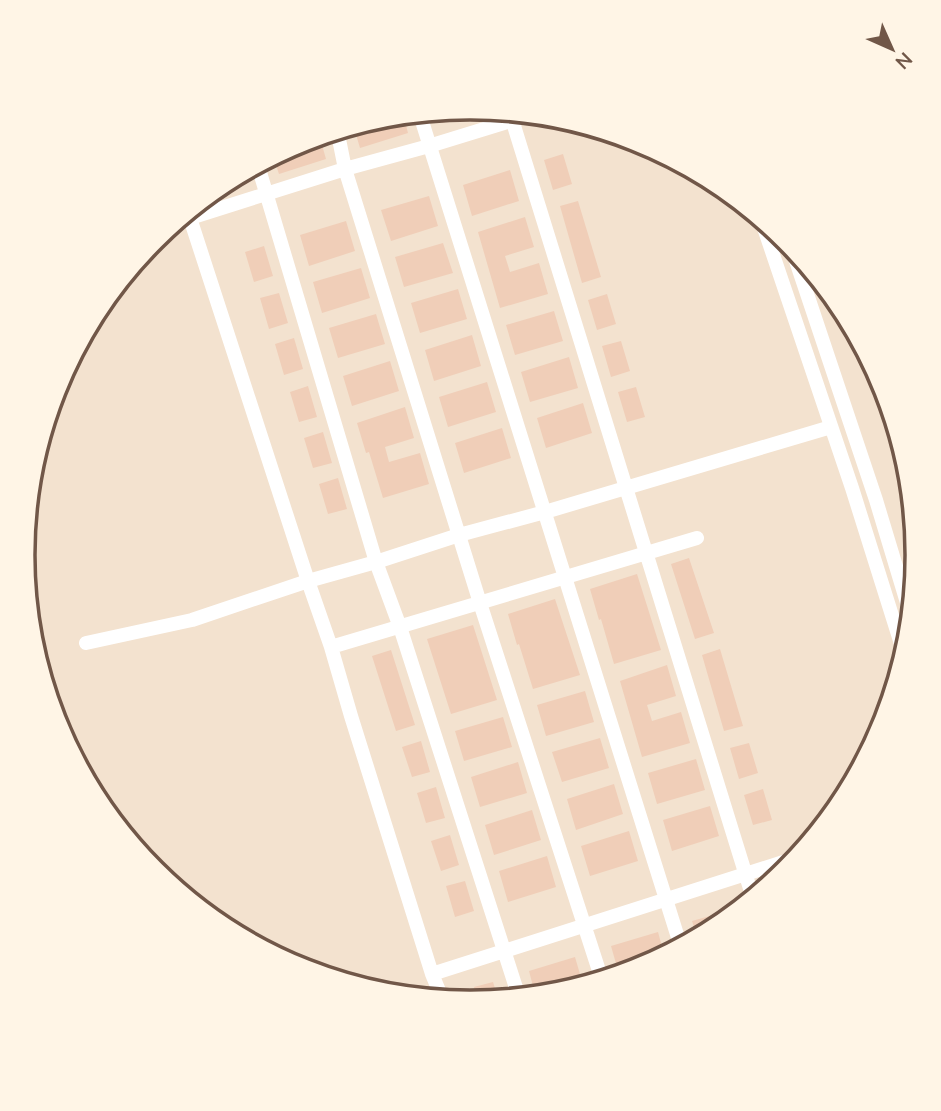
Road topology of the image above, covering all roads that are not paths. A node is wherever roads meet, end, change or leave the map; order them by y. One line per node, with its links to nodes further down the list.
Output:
1 (504, 122): 5 (street)
2 (422, 123): 5 (street)
3 (516, 123): 14 (street)
4 (339, 141): 6 (street)
5 (429, 146): 6 (street); 15 (street)
6 (345, 169): 8 (street); 16 (street)
7 (260, 174): 8 (street)
8 (266, 193): 9 (street); 19 (street)
9 (200, 214)
10 (191, 221): 21 (street)
11 (767, 237): 13 (street)
12 (799, 269): 22 (street)
13 (831, 428): 14 (street); 25 (street)
14 (625, 488): 15 (street); 18 (street)
15 (545, 512): 16 (street); 20 (street)
16 (459, 535): 19 (street); 23 (street)
17 (697, 538): 18 (street)
18 (646, 553): 20 (street); 29 (street)
19 (376, 562): 21 (street); 24 (street)
20 (565, 577): 23 (street); 31 (street)
21 (308, 581): 26 (street); 27 (street)
22 (904, 593)
23 (480, 603): 24 (street); 32 (street)
24 (400, 627): 27 (street); 34 (street)
25 (899, 636)
26 (86, 643)
27 (331, 647): 36 (street)
28 (776, 864): 29 (street)
29 (745, 875): 30 (street); 31 (street)
30 (750, 889)
31 (667, 900): 32 (street); 33 (street)
32 (585, 926): 34 (street); 35 (street)
33 (678, 938)
34 (504, 951): 36 (street); 37 (street)
35 (599, 971)
36 (432, 974): 38 (street)
37 (516, 988)
38 (439, 990)

